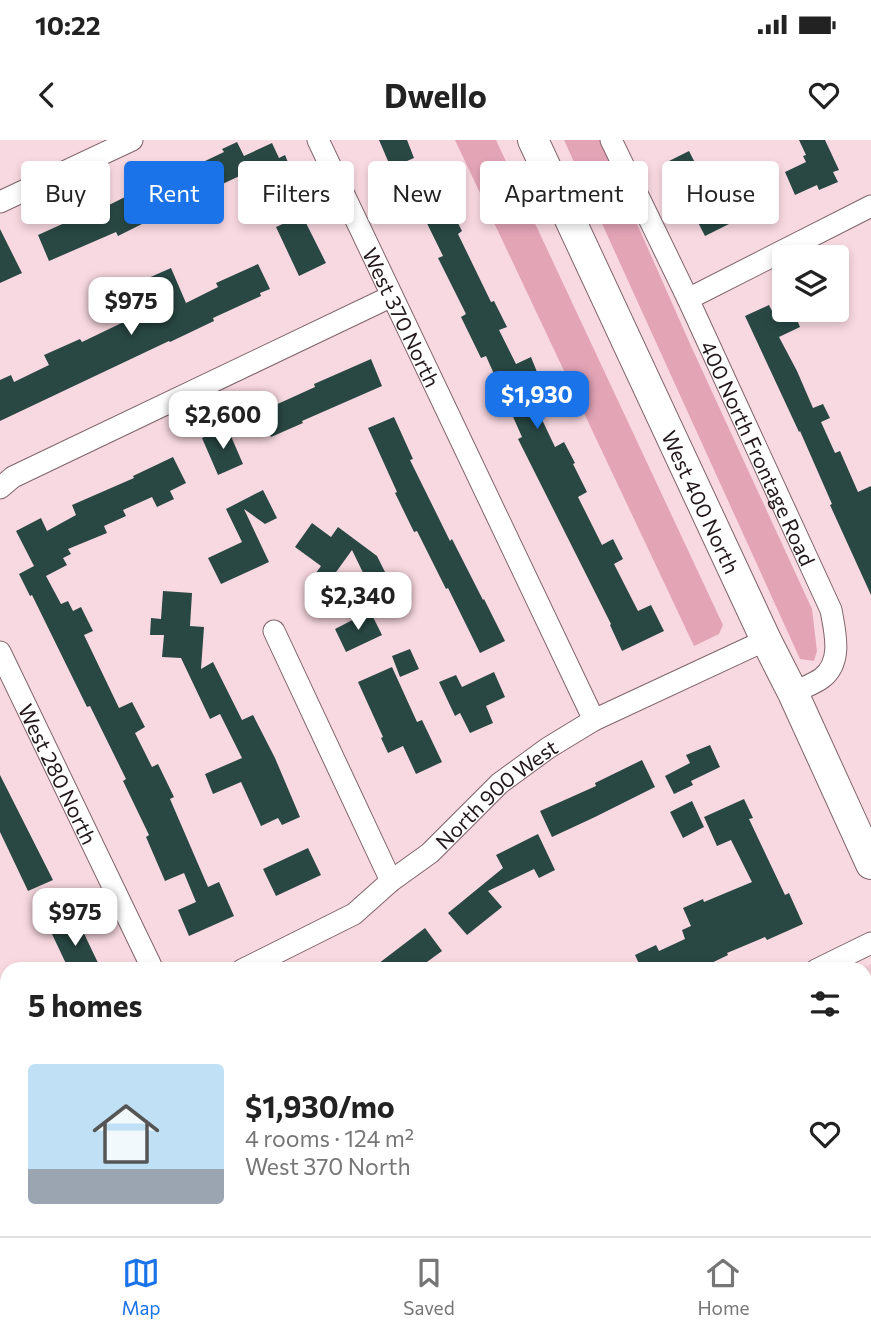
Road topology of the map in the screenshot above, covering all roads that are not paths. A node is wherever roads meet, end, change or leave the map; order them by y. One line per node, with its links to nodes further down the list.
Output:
1 (132, 140): 5 (street)
2 (318, 140): 7 (street, West 370 North)
3 (533, 140): 11 (main road, West 400 North)
4 (611, 140): 8 (street, 400 North Frontage Road)
5 (0, 202)
6 (871, 206): 8 (street)
7 (392, 296): 9 (street); 14 (street, West 370 North)
8 (688, 299): 13 (street, 400 North Frontage Road)
9 (0, 488)
10 (274, 631): 16 (street)
11 (766, 640): 13 (main road, West 400 North); 14 (street, North 900 West)
12 (0, 652): 18 (street, West 280 North)
13 (793, 693): 15 (main road, West 400 North)
14 (594, 720): 16 (street, North 900 West)
15 (871, 864)
16 (391, 881): 19 (street, North 900 West)
17 (871, 943): 20 (street)
18 (149, 962)
19 (258, 962)
20 (832, 962)

